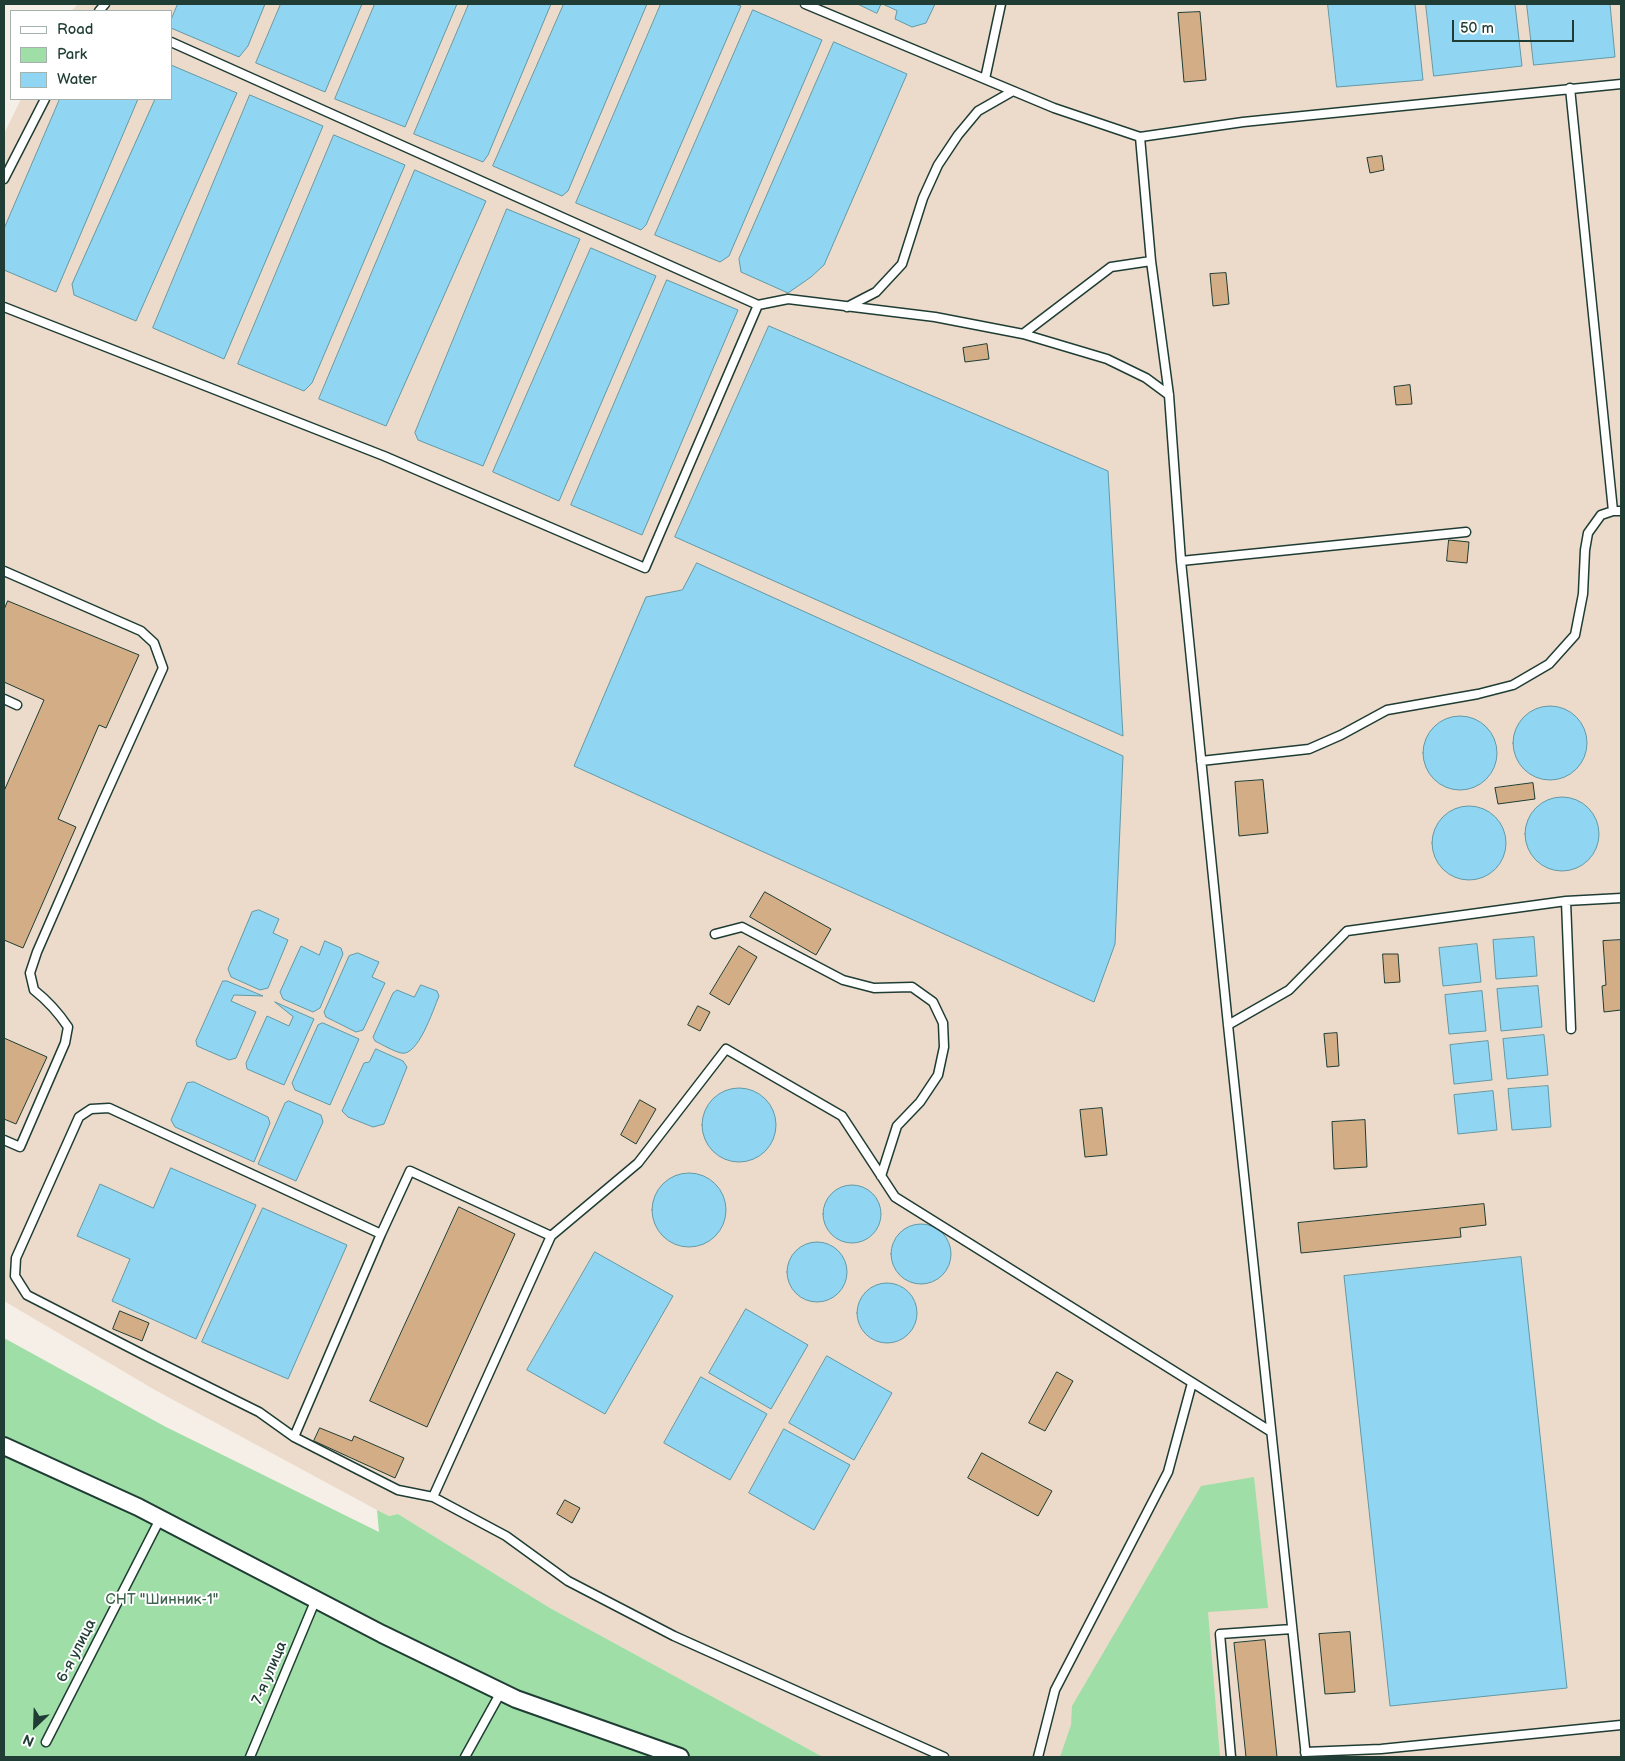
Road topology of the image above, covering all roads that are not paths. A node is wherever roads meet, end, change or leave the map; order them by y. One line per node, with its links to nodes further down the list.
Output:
1 (805, 4): 4 (lane)
2 (1001, 4): 4 (lane)
3 (172, 42): 12 (lane)
4 (985, 80): 7 (lane)
5 (1621, 84): 6 (lane)
6 (1570, 88): 9 (lane); 17 (lane)
7 (1013, 91): 9 (lane); 13 (lane)
8 (44, 100): 10 (lane)
9 (1140, 137): 11 (lane)
10 (4, 179)
11 (1151, 261): 15 (lane); 16 (lane)
12 (758, 305): 13 (lane); 14 (lane)
13 (846, 306): 15 (lane)
14 (4, 307)
15 (1023, 334): 16 (lane)
16 (1169, 395): 19 (lane)
17 (1617, 511): 23 (lane)
18 (1466, 532): 19 (lane)
19 (1181, 561): 23 (lane)
20 (4, 571): 29 (lane)
21 (4, 699): 22 (lane)
22 (17, 705)
23 (1201, 761): 27 (lane)
24 (1621, 898): 25 (lane)
25 (1566, 901): 27 (lane); 28 (lane)
26 (715, 934): 30 (lane)
27 (1228, 1025): 34 (lane)
28 (1570, 1029)
29 (4, 1140)
30 (881, 1176): 32 (lane); 33 (lane)
31 (381, 1234): 32 (lane); 35 (lane); 35 (lane)
32 (552, 1236): 37 (lane)
33 (1192, 1383): 34 (lane); 49 (lane)
34 (1270, 1431): 40 (lane)
35 (294, 1437): 37 (lane)
36 (4, 1446): 38 (street)
37 (433, 1497): 48 (lane)
38 (160, 1519): 39 (street); 43 (lane, 6-я улица)
39 (316, 1599): 41 (street); 45 (lane, 7-я улица)
40 (1292, 1629): 44 (lane); 50 (lane)
41 (501, 1692): 46 (lane); 47 (street)
42 (1621, 1725): 44 (lane)
43 (46, 1742)
44 (1306, 1755)
45 (250, 1757)
46 (464, 1757)
47 (680, 1757)
48 (944, 1757)
49 (1038, 1757)
50 (1231, 1757)

